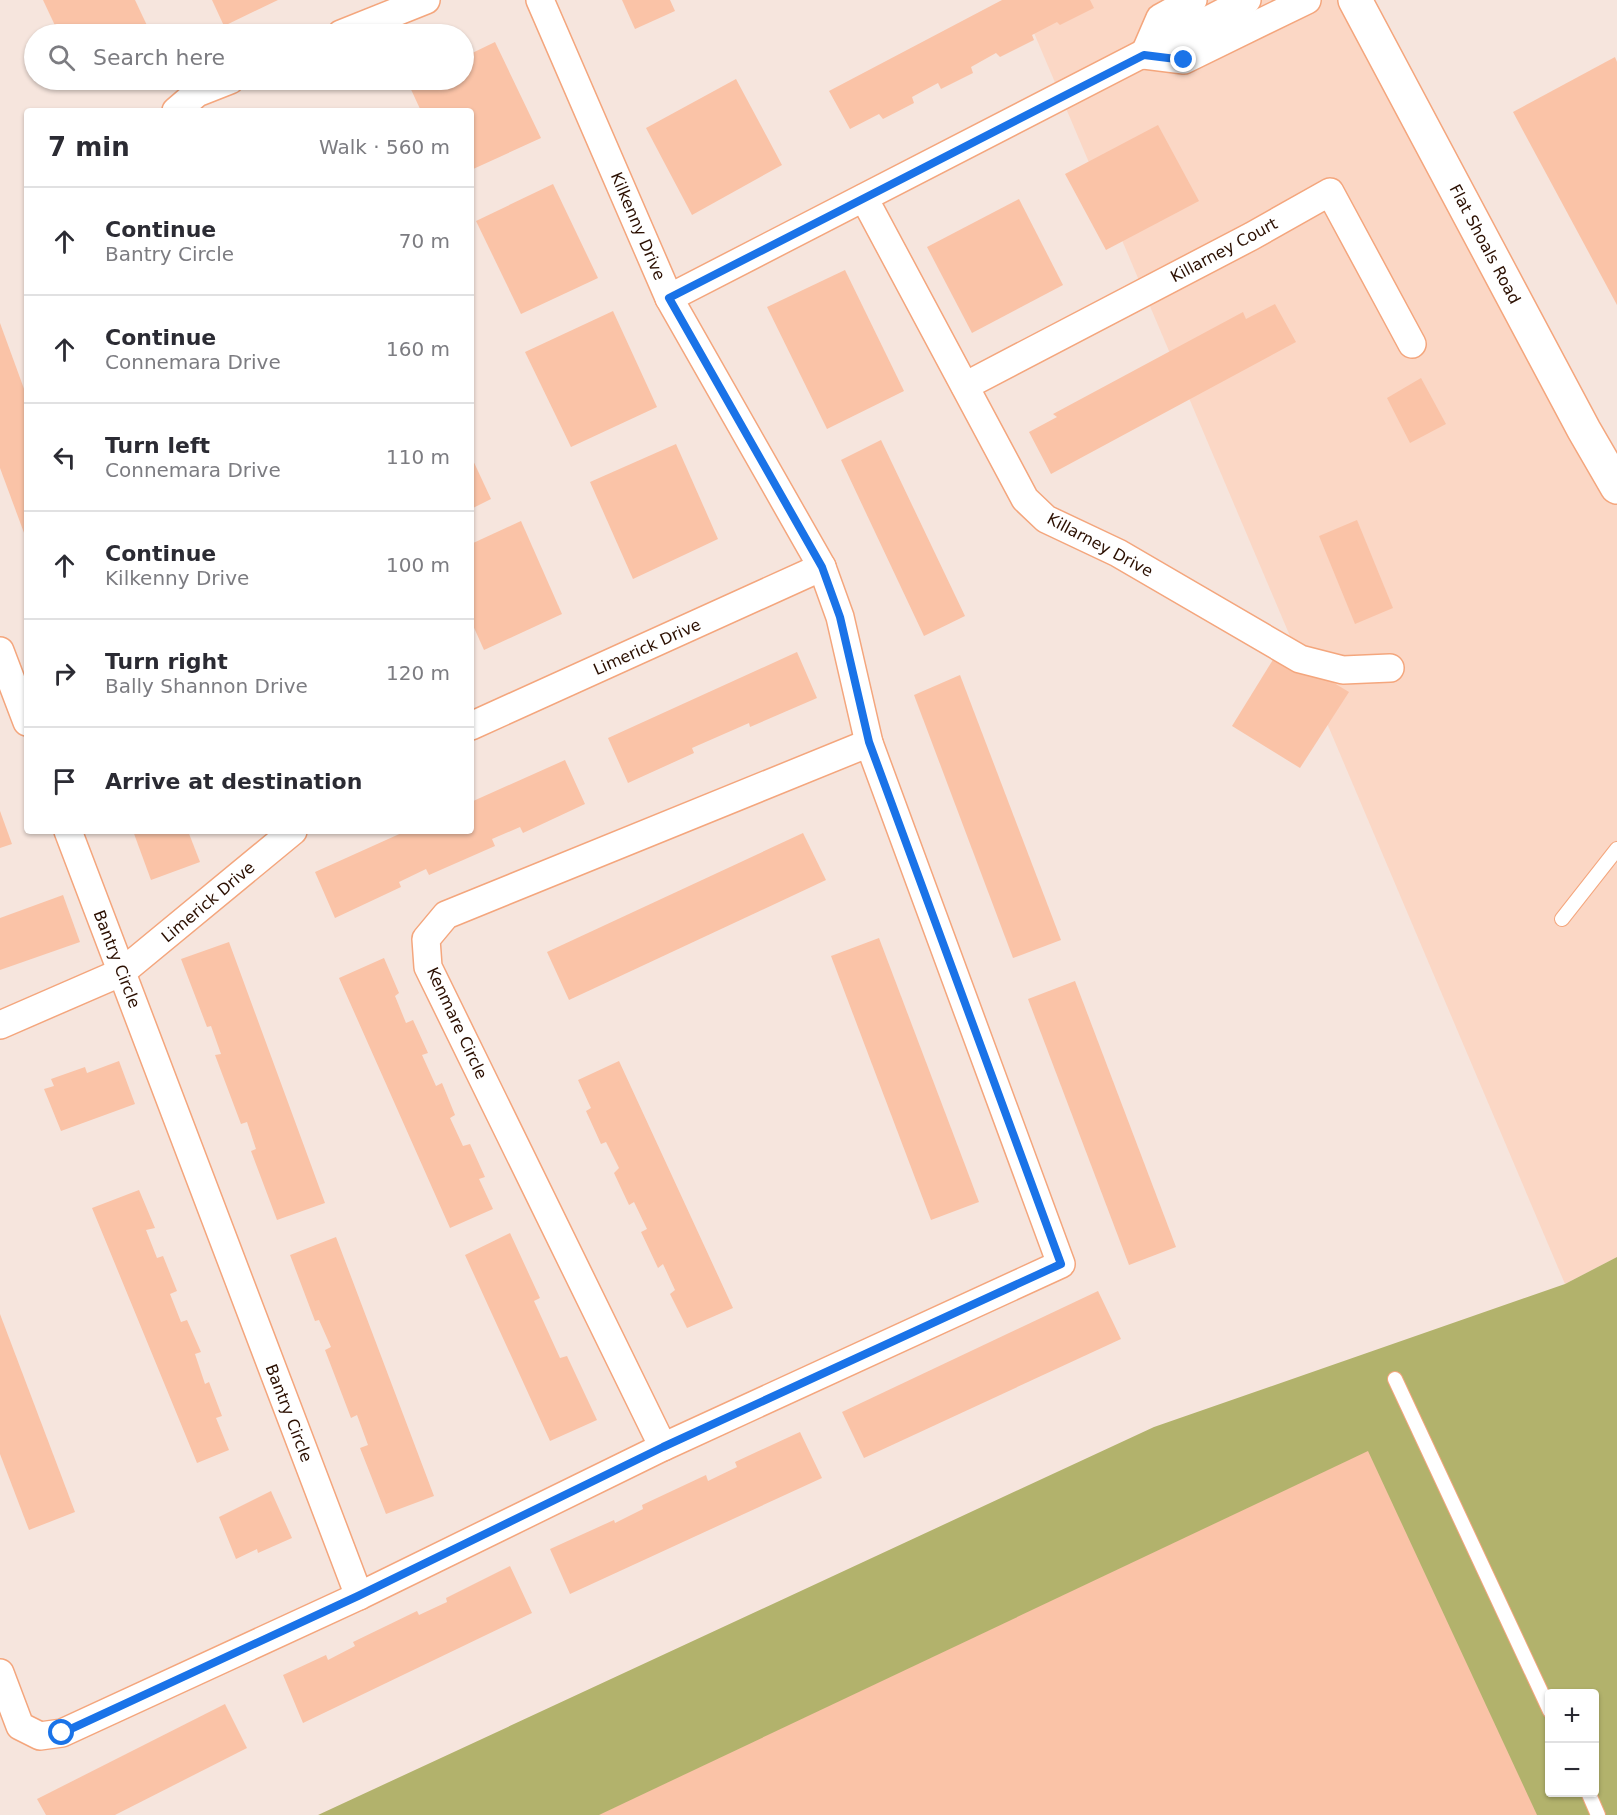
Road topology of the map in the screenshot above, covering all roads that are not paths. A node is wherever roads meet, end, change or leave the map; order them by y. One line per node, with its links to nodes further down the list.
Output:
1 (426, 0): 7 (street)
2 (540, 0): 12 (street, Kilkenny Drive)
3 (1193, 0): 8 (street)
4 (1307, 0): 6 (street)
5 (1355, 0): 15 (street, Flat Shoals Road)
6 (1251, 8): 8 (street)
7 (366, 24)
8 (1144, 55): 11 (street)
9 (204, 90): 10 (street)
10 (179, 108)
11 (864, 198): 12 (street); 14 (street, Killarney Drive)
12 (669, 298): 16 (street, Kilkenny Drive)
13 (1412, 344): 14 (street, Killarney Court)
14 (965, 386): 18 (street, Killarney Drive)
15 (1617, 487)
16 (822, 567): 20 (street, Limerick Drive); 21 (street, Kilkenny Drive)
17 (0, 651): 19 (street)
18 (1390, 668)
19 (24, 714)
20 (474, 725)
21 (869, 742): 29 (street, Kilkenny Drive); 29 (street, Kenmare Circle)
22 (69, 834): 26 (street, Bantry Circle)
23 (289, 834): 26 (street, Limerick Drive)
24 (1617, 849): 25 (lane)
25 (1562, 919)
26 (122, 972): 27 (street, Limerick Drive); 30 (street, Bantry Circle)
27 (0, 1025)
28 (1395, 1379): 32 (lane)
29 (663, 1447): 30 (street)
30 (358, 1596): 31 (street)
31 (0, 1673)
32 (1545, 1700)
33 (1590, 1797): 34 (lane)
34 (1598, 1815)

